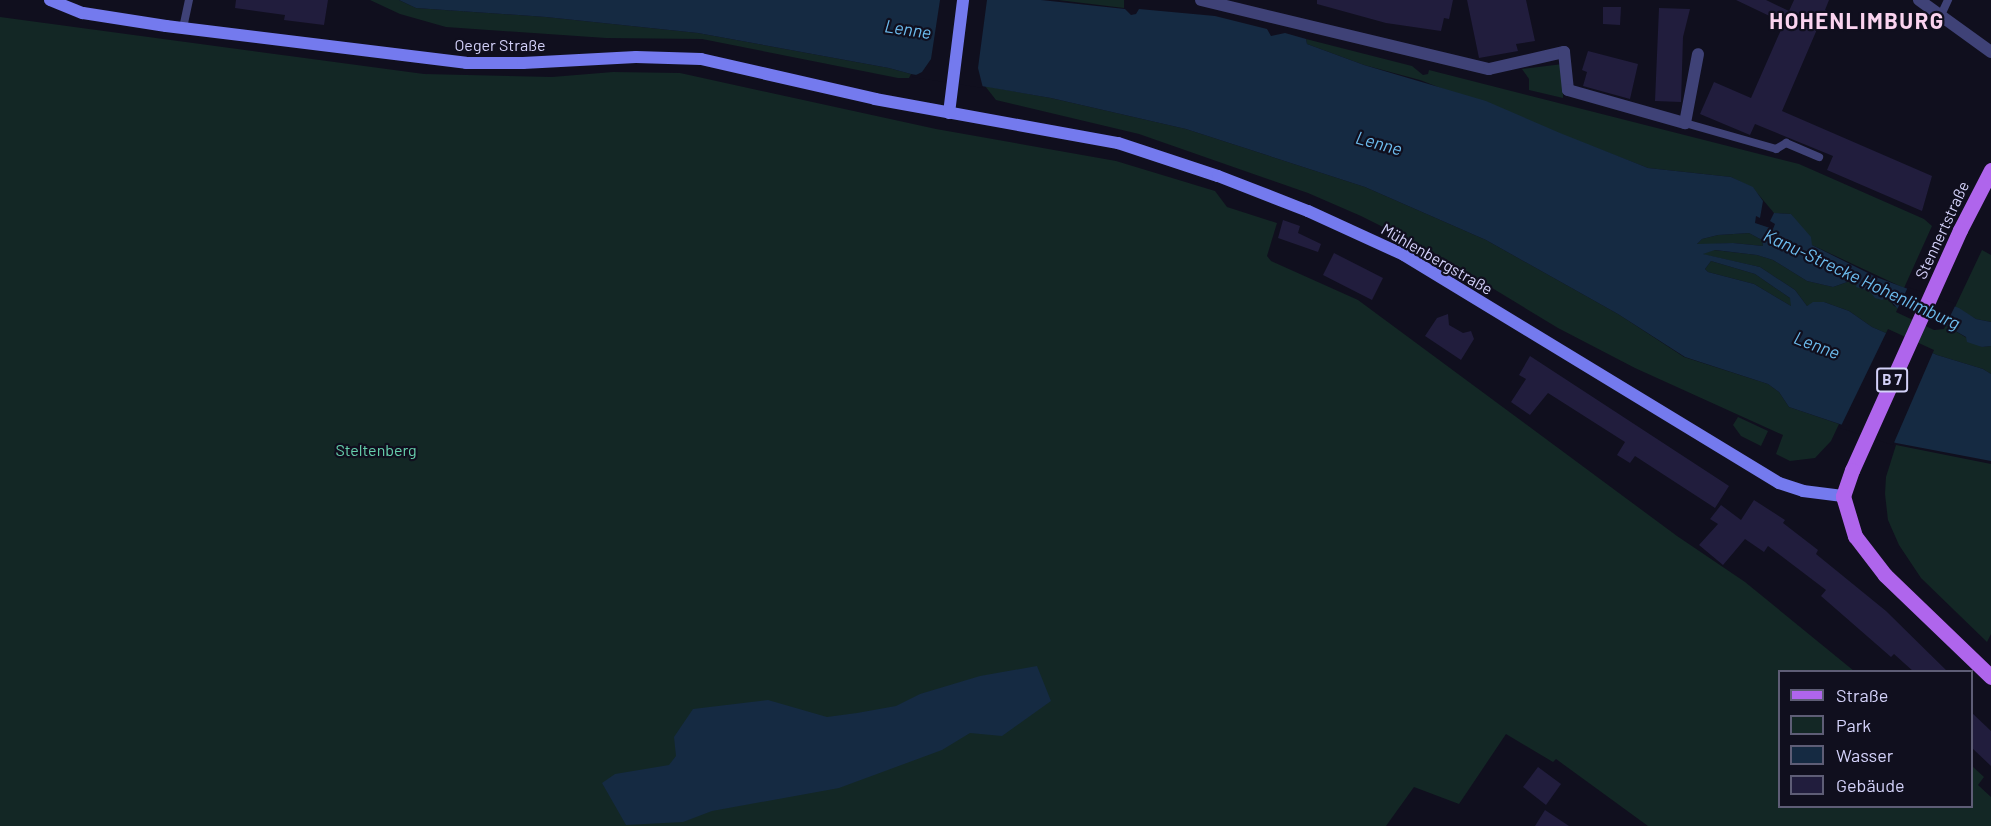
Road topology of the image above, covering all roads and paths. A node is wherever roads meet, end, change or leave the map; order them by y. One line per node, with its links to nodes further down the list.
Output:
1 (50, 0): 8 (street, Oeger Straße)
2 (189, 0): 8 (lane)
3 (963, 0): 11 (street)
4 (1201, 0): 12 (street)
5 (1919, 0): 7 (street)
6 (1948, 0): 7 (lane)
7 (1941, 15): 9 (street)
8 (183, 28): 11 (street, Oeger Straße)
9 (1991, 52)
10 (1698, 54): 12 (street)
11 (949, 113): 15 (street, Mühlenbergstraße)
12 (1685, 123): 13 (lane)
13 (1819, 156)
14 (1991, 170): 15 (main road, Stennertstraße / B 7)
15 (1843, 496): 16 (main road)
16 (1991, 677)

